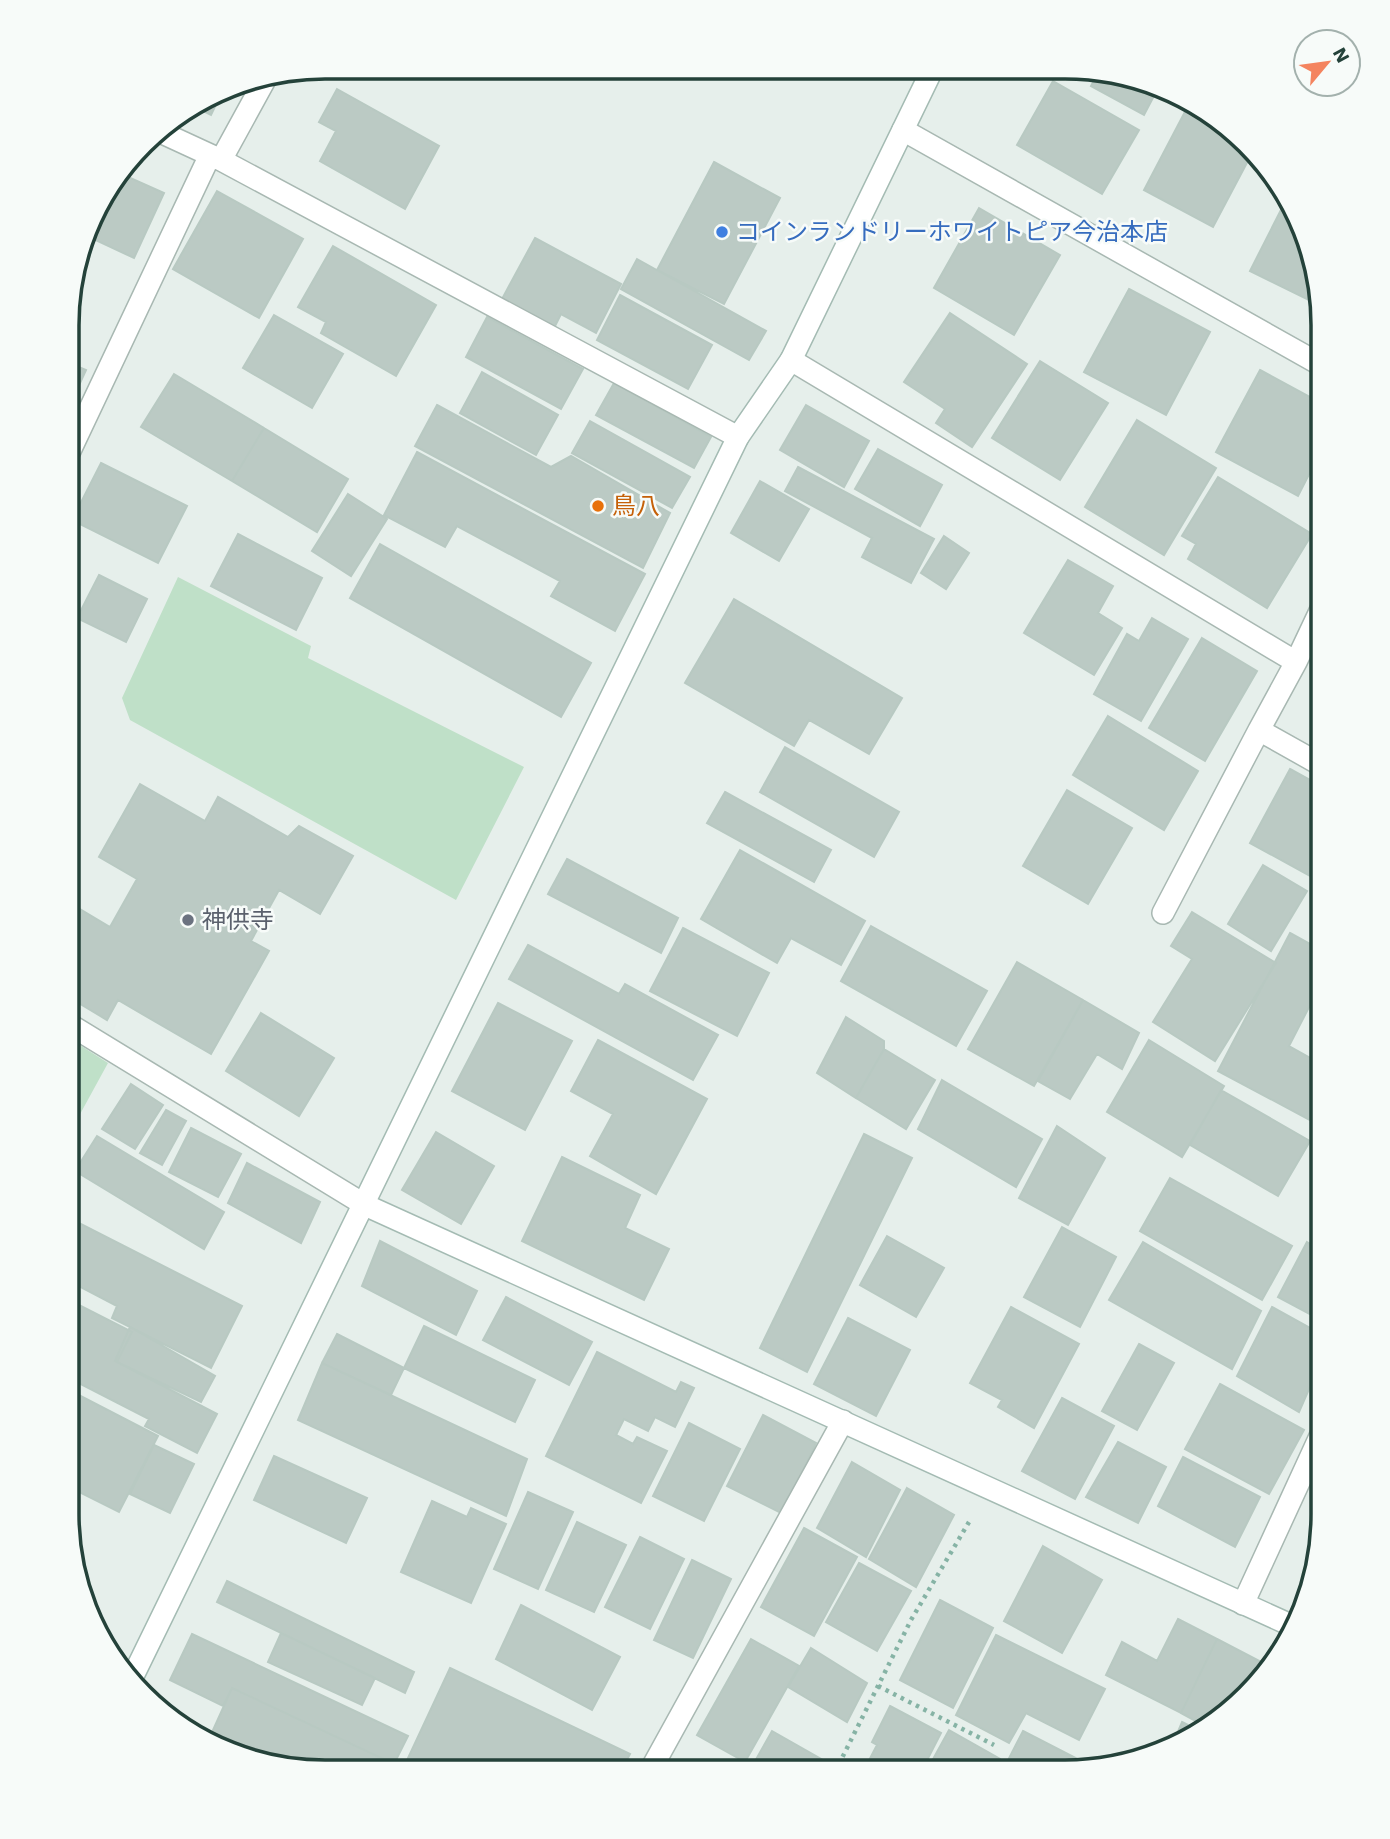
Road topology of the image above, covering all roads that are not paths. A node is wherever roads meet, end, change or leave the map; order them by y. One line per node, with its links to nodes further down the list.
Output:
1 (928, 79): 3 (street)
2 (260, 87): 5 (street)
3 (903, 130): 6 (street); 7 (street)
4 (168, 136): 5 (street)
5 (215, 157): 8 (street); 9 (street)
6 (1311, 359)
7 (790, 360): 9 (street); 11 (street)
8 (79, 434)
9 (738, 437): 16 (street)
10 (1311, 631): 11 (street)
11 (1296, 662): 12 (street)
12 (1259, 730): 13 (street); 14 (street)
13 (1311, 759)
14 (1163, 913)
15 (79, 1030): 16 (street)
16 (365, 1205): 17 (street); 21 (street)
17 (843, 1421): 19 (street); 22 (street)
18 (1311, 1456): 19 (street)
19 (1243, 1604): 20 (street)
20 (1286, 1623)
21 (136, 1671)
22 (656, 1760)

